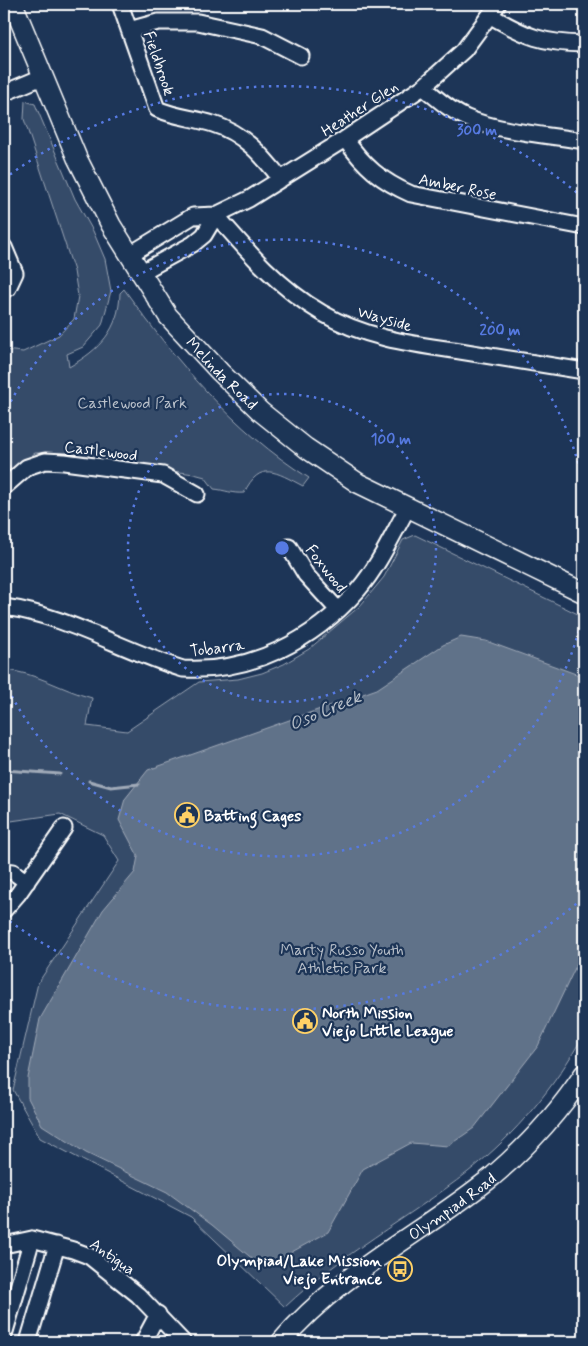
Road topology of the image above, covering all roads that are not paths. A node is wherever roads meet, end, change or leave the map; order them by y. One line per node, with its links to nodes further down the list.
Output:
1 (13, 4): 7 (main road, Melinda Road)
2 (120, 4): 4 (street, Fieldbrook)
3 (494, 10): 5 (street); 8 (street, Heather Glen)
4 (130, 30): 6 (street); 12 (street, Fieldbrook)
5 (584, 44)
6 (301, 56)
7 (42, 76): 9 (street); 18 (main road, Melinda Road)
8 (423, 87): 10 (street, Heather Glen); 11 (street)
9 (4, 93)
10 (345, 139): 12 (street, Heather Glen); 15 (street, Amber Rose)
11 (584, 141)
12 (281, 179): 13 (street, Heather Glen)
13 (216, 215): 14 (street, Heather Glen); 16 (street); 21 (street, Wayside)
14 (186, 220): 16 (street); 18 (street, Heather Glen)
15 (584, 228)
16 (200, 236): 19 (street)
17 (4, 247): 20 (street)
18 (129, 255): 19 (main road, Melinda Road)
19 (140, 273): 24 (main road, Melinda Road)
20 (4, 288)
21 (584, 371)
22 (4, 487): 23 (street, Castlewood)
23 (197, 494)
24 (407, 508): 26 (main road, Melinda Road); 28 (street, Tobarra)
25 (289, 547): 28 (street, Foxwood)
26 (584, 593)
27 (4, 607): 28 (street, Tobarra)
28 (338, 610)
29 (64, 828): 31 (street)
30 (4, 871): 31 (street)
31 (27, 882): 32 (street)
32 (4, 910)
33 (584, 1074): 42 (main road, Olympiad Road)
34 (32, 1239): 35 (street, Antigua); 36 (street, Antigua); 38 (street)
35 (4, 1245)
36 (57, 1245): 37 (street, Antigua); 40 (street)
37 (158, 1314): 39 (street, Antigua); 41 (street)
38 (4, 1335)
39 (178, 1340)
40 (28, 1342)
41 (143, 1342)
42 (281, 1342)

